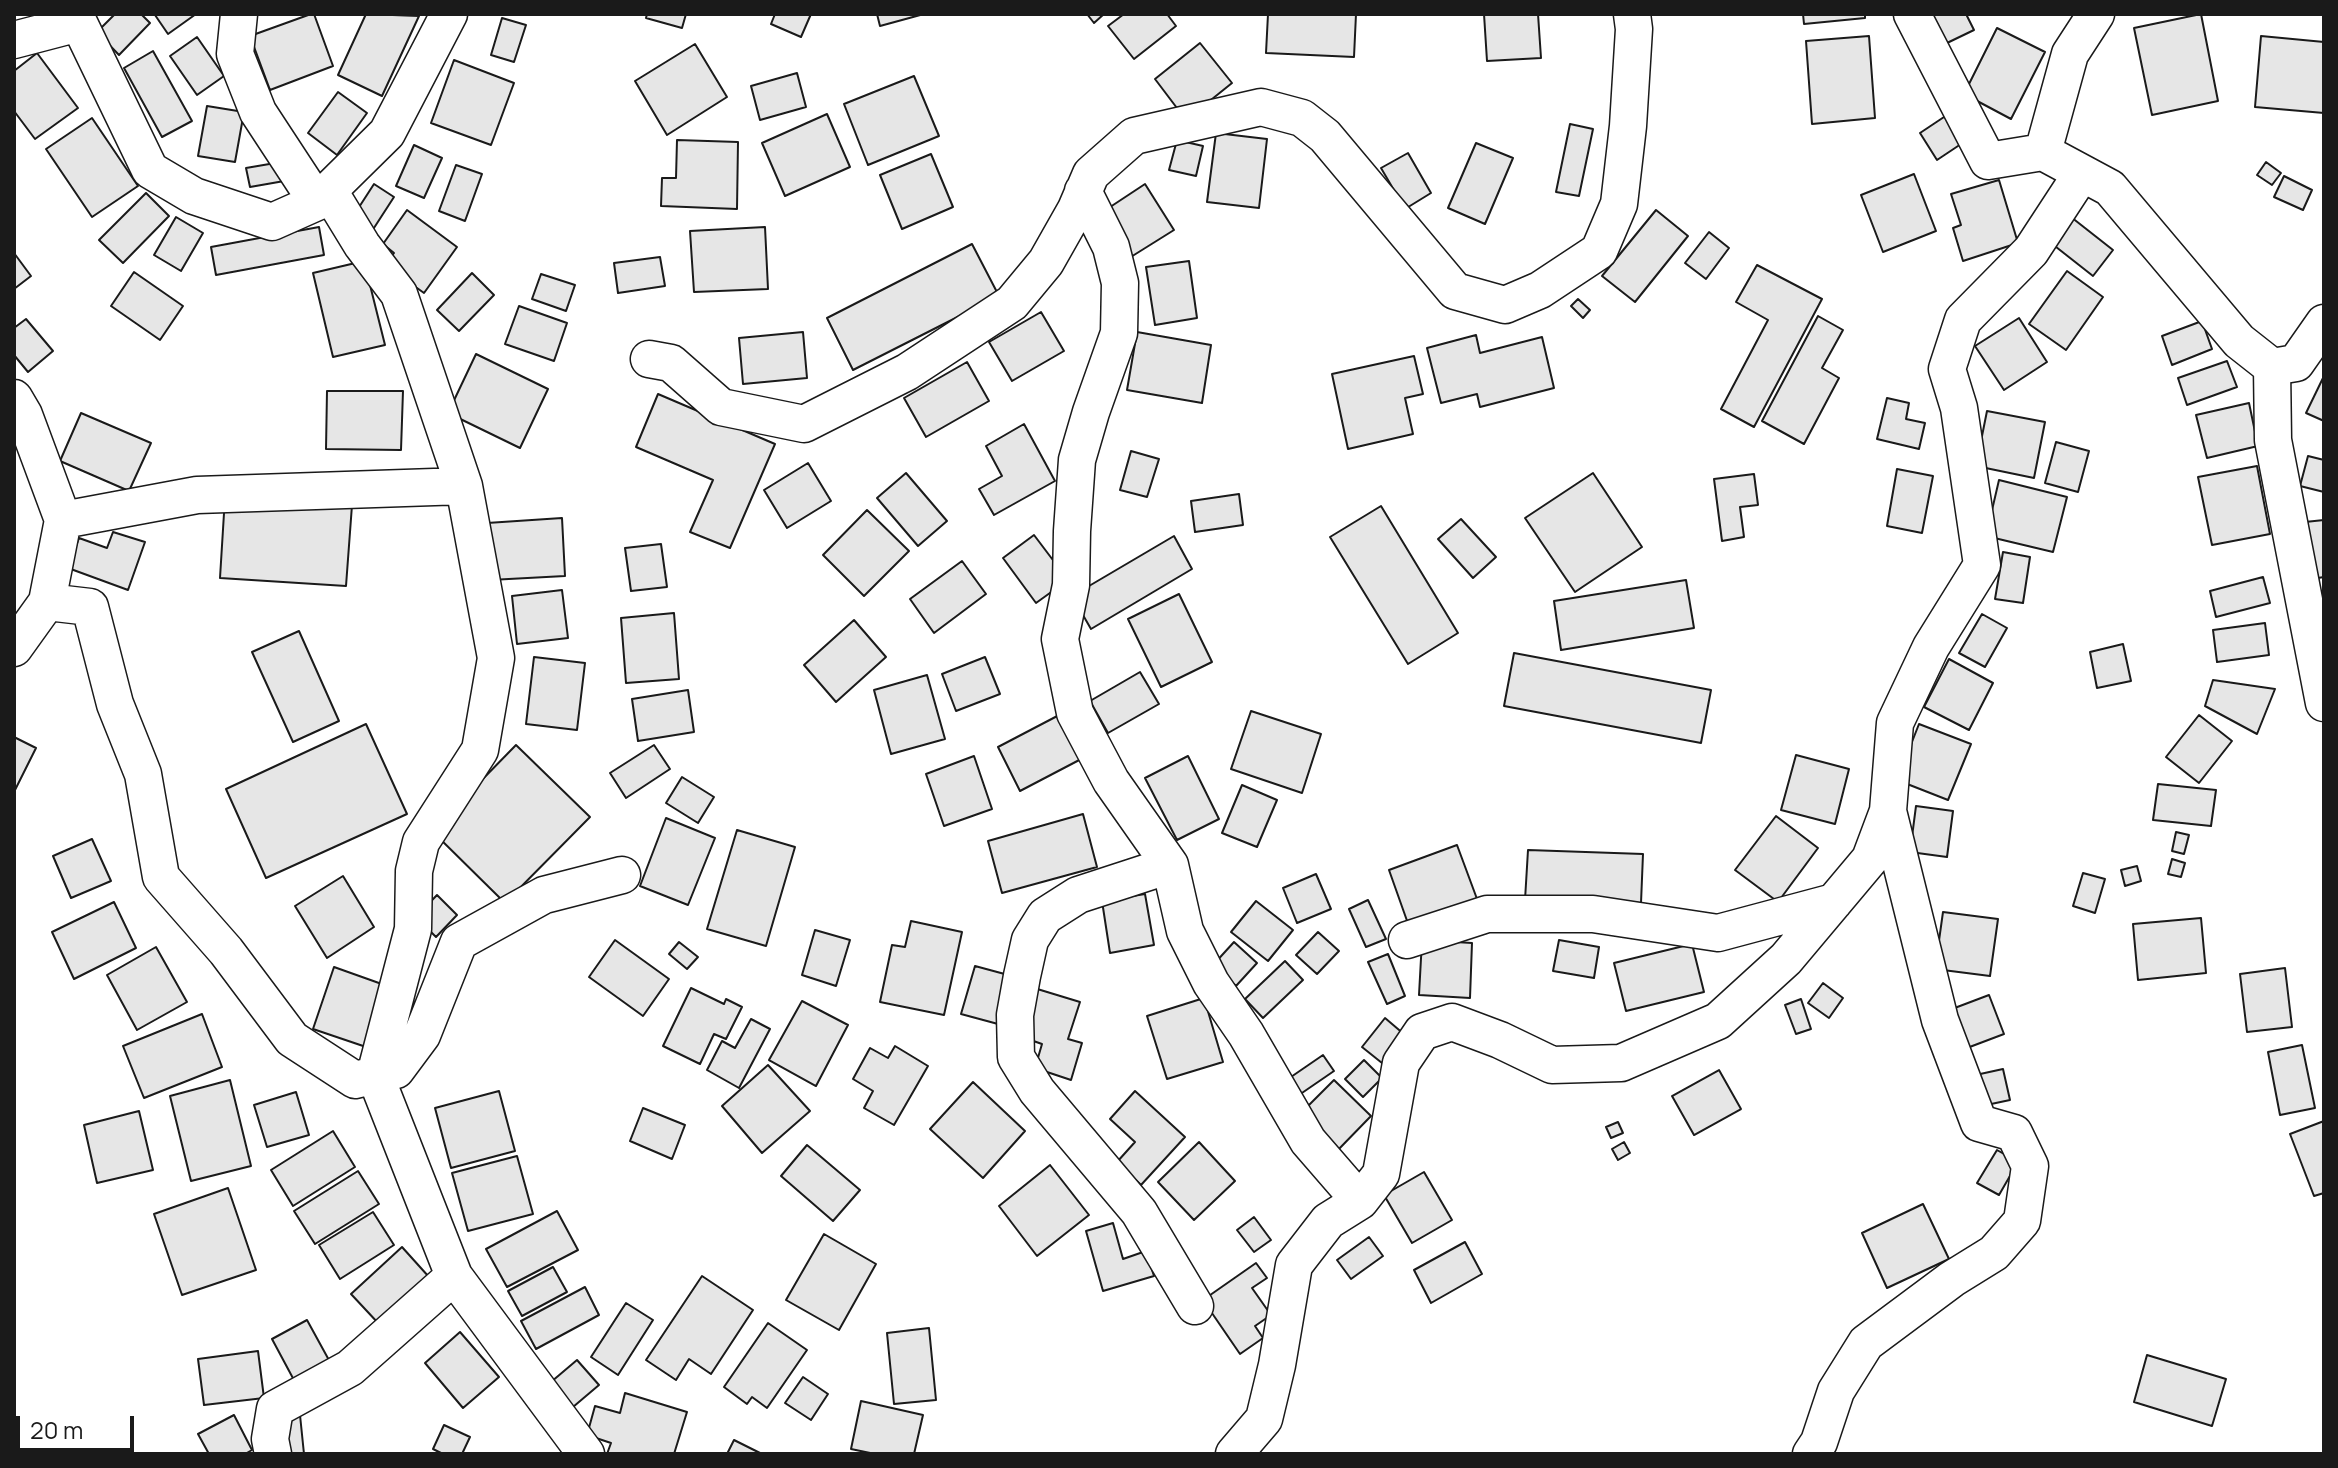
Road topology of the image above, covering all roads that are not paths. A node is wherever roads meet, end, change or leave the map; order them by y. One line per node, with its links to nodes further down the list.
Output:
1 (239, 14): 11 (street)
2 (449, 14): 11 (street)
3 (1632, 14): 10 (street)
4 (1912, 14): 8 (street)
5 (2096, 14): 8 (street)
6 (69, 18): 7 (street); 11 (street)
7 (14, 40)
8 (2043, 152): 9 (street)
9 (2082, 173): 14 (street); 21 (street)
10 (1083, 191): 13 (street); 22 (street)
11 (323, 196): 16 (street)
12 (2324, 323): 14 (street)
13 (649, 359)
14 (2272, 367): 20 (street)
15 (14, 398): 17 (street)
16 (464, 486): 17 (street); 26 (street)
17 (63, 520): 18 (street)
18 (47, 602): 19 (street); 26 (street)
19 (14, 648)
20 (2324, 703)
21 (1888, 811): 24 (street); 33 (street)
22 (1170, 865): 27 (street); 29 (street)
23 (622, 875): 26 (street)
24 (1834, 902): 25 (street); 27 (street)
25 (1407, 940)
26 (375, 1075): 28 (street)
27 (1360, 1201): 32 (street)
28 (454, 1276): 30 (street); 31 (street)
29 (1195, 1306)
30 (273, 1454)
31 (586, 1454)
32 (1234, 1454)
33 (1811, 1454)

